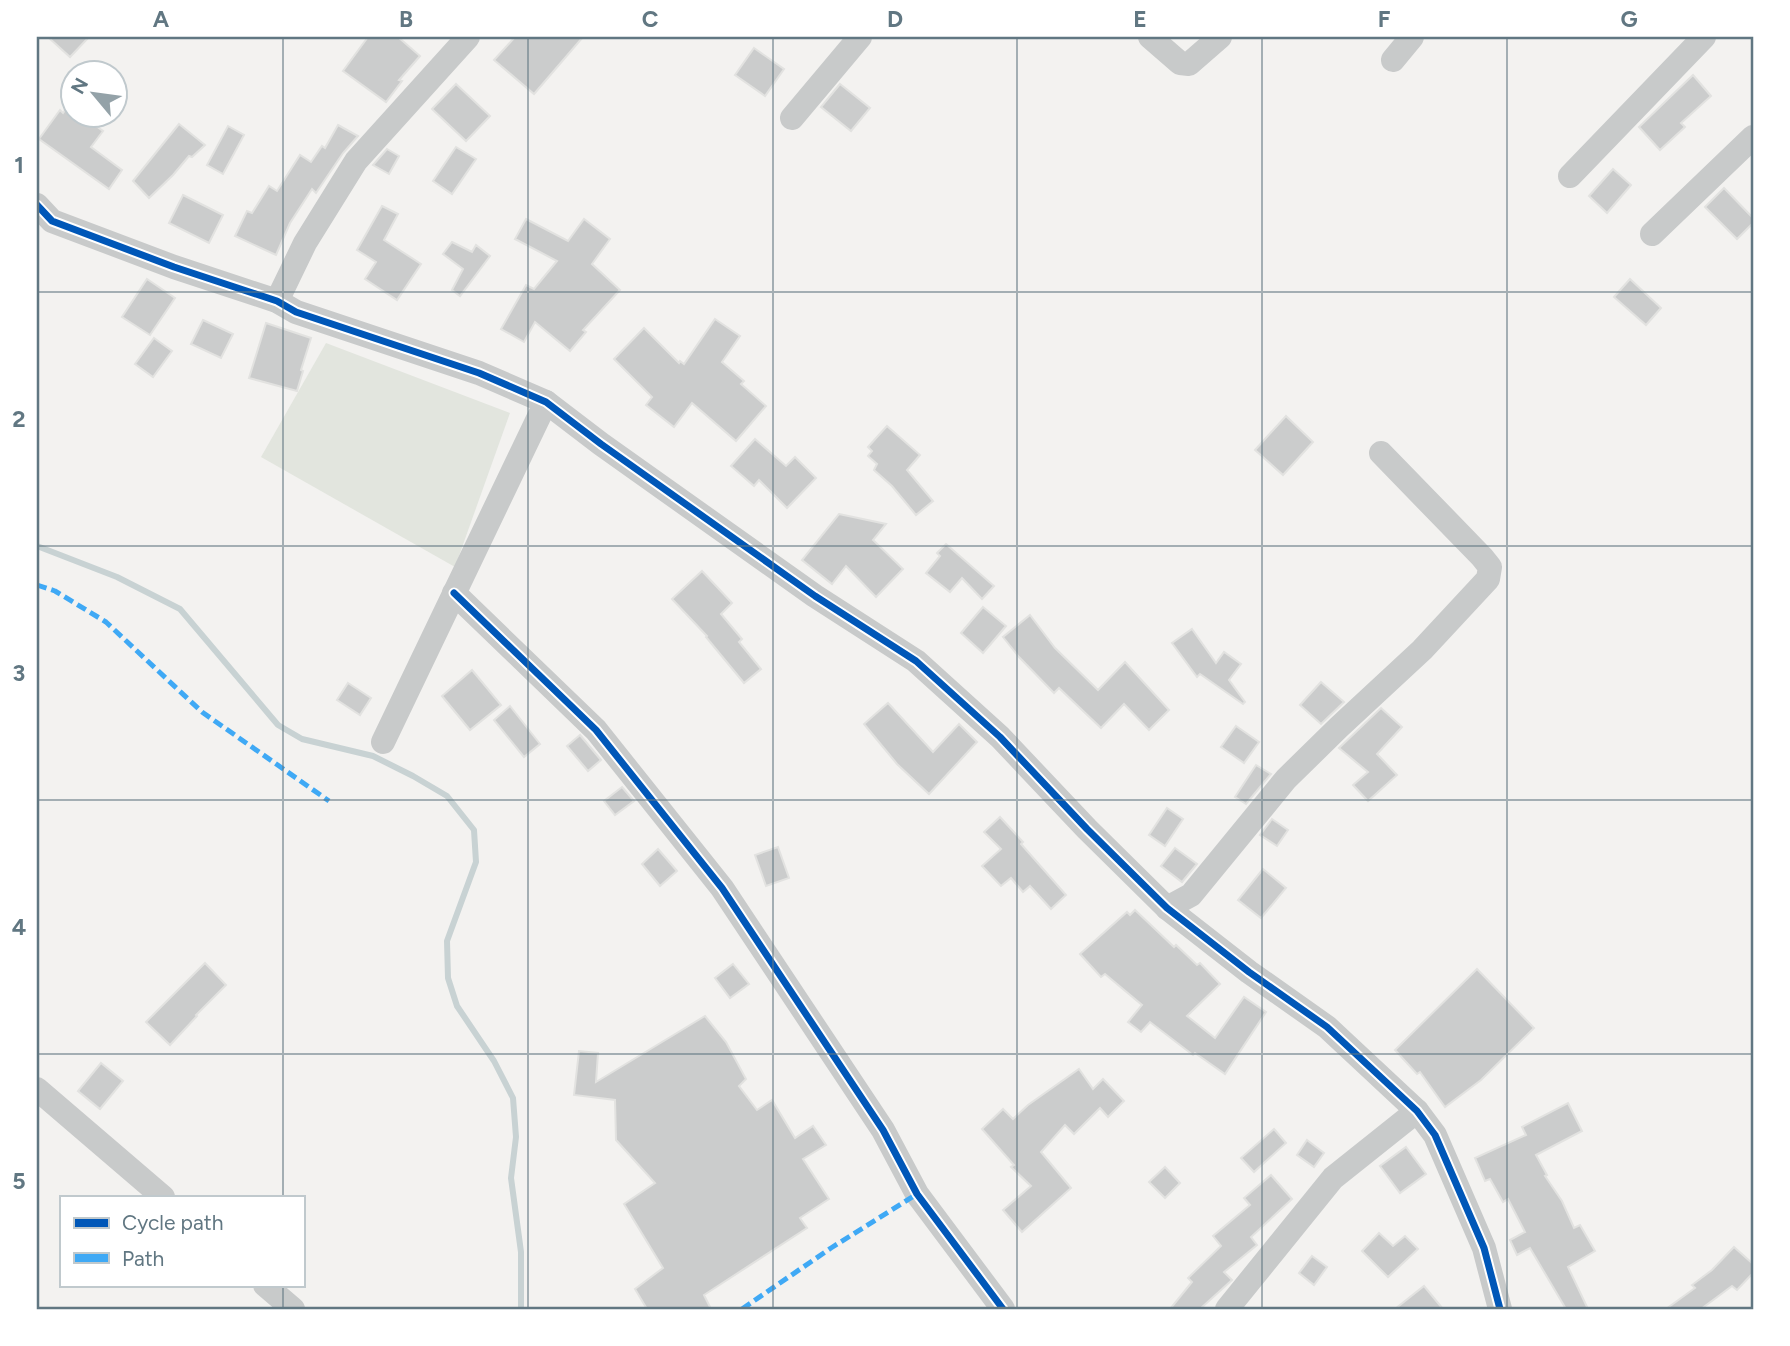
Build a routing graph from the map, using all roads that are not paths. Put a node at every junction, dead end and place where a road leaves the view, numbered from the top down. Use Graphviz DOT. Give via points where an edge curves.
graph roads {
  1 [pos="468,37"];
  2 [pos="860,37"];
  3 [pos="1150,37"];
  4 [pos="1220,37"];
  5 [pos="1412,37"];
  6 [pos="1703,37"];
  7 [pos="1393,60"];
  8 [pos="792,118"];
  9 [pos="1753,137"];
  10 [pos="1570,176"];
  11 [pos="37,205"];
  12 [pos="1652,234"];
  13 [pos="277,302"];
  14 [pos="546,402"];
  15 [pos="1381,453"];
  16 [pos="454,593"];
  17 [pos="383,742"];
  18 [pos="1167,908"];
  19 [pos="37,1089"];
  20 [pos="1417,1111"];
  21 [pos="162,1196"];
  22 [pos="266,1286"];
  23 [pos="293,1309"];
  24 [pos="1003,1309"];
  25 [pos="1227,1309"];
  26 [pos="1500,1309"];
  1 -- 13 [label="street" via="356,162 305,243"];
  2 -- 8 [label="street"];
  3 -- 4 [label="street" via="1180,64 1189,64"];
  5 -- 7 [label="street"];
  6 -- 10 [label="street"];
  9 -- 12 [label="street"];
  11 -- 13 [label="street" via="52,221"];
  13 -- 14 [label="street" via="479,373"];
  14 -- 16 [label="street"];
  14 -- 18 [label="street" via="815,596 916,661 1000,737"];
  15 -- 18 [label="street" via="1482,557 1490,567 1488,579 1422,650 1286,779 1191,895"];
  16 -- 17 [label="street"];
  16 -- 24 [label="street" via="596,730 722,888 883,1130 917,1194"];
  18 -- 20 [label="street" via="1327,1027"];
  19 -- 21 [label="street"];
  20 -- 25 [label="street" via="1333,1178"];
  20 -- 26 [label="street" via="1435,1135 1484,1248"];
  22 -- 23 [label="street"];
}
